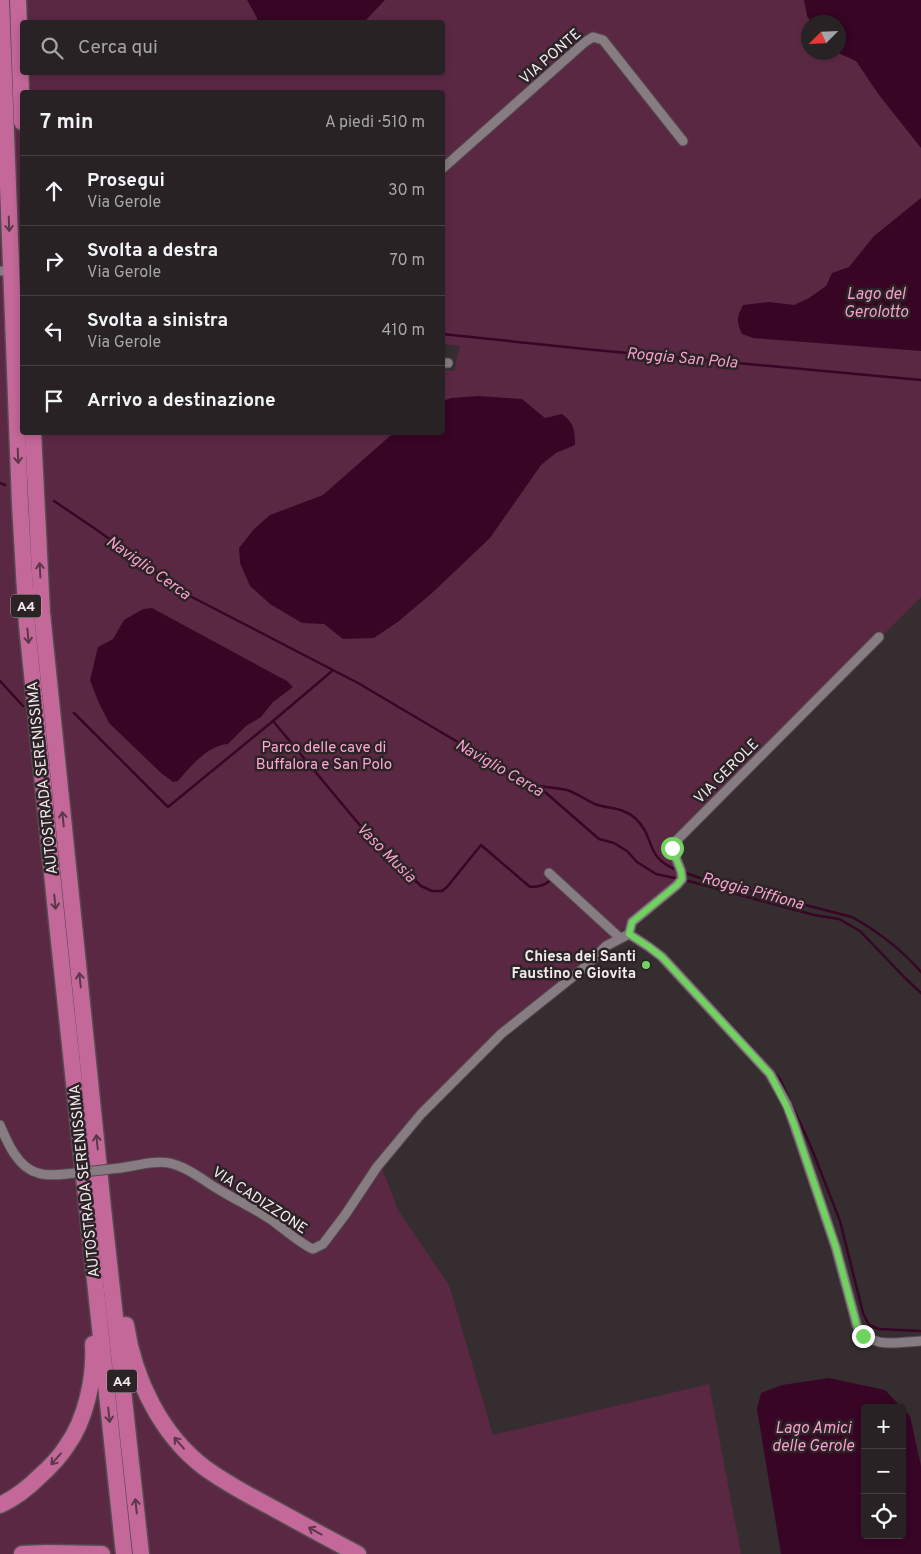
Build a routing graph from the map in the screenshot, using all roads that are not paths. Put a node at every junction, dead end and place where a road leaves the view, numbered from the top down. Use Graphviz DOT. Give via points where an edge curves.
graph roads {
  1 [pos="1,0"];
  2 [pos="18,0"];
  3 [pos="20,61"];
  4 [pos="20,75"];
  5 [pos="21,90"];
  6 [pos="683,141"];
  7 [pos="445,166"];
  8 [pos="33,435"];
  9 [pos="879,637"];
  10 [pos="549,873"];
  11 [pos="629,934"];
  12 [pos="620,938"];
  13 [pos="0,1124"];
  14 [pos="95,1209"];
  15 [pos="921,1341"];
  16 [pos="0,1505"];
  17 [pos="22,1554"];
  18 [pos="92,1554"];
  19 [pos="102,1554"];
  20 [pos="124,1554"];
  21 [pos="140,1554"];
  22 [pos="358,1554"];
  1 -- 14 [label="highway, AUTOSTRADA SERENISSIMA / A4, one-way" via="27,625"];
  2 -- 3 [label="highway"];
  4 -- 5 [label="highway"];
  6 -- 7 [label="street, VIA PONTE" via="604,40 593,37"];
  14 -- 8 [label="highway, AUTOSTRADA SERENISSIMA / A4, one-way" via="42,613"];
  9 -- 11 [label="street, VIA GEROLE" via="677,840 672,848 682,879 632,922"];
  10 -- 12 [label="street"];
  11 -- 12 [label="street"];
  11 -- 15 [label="street" via="662,957 770,1074 794,1124 834,1240 857,1326 863,1336 886,1343"];
  12 -- 13 [label="street, VIA CADIZZONE, bridge" via="606,946 586,967 501,1034 422,1114 377,1167 323,1244 314,1249 306,1247 262,1214 170,1163 66,1174 36,1173 16,1155"];
  14 -- 16 [label="highway, one-way" via="87,1261 93,1353 87,1401 76,1429 55,1462 20,1494"];
  14 -- 20 [label="highway, AUTOSTRADA SERENISSIMA / A4, one-way"];
  21 -- 14 [label="highway, AUTOSTRADA SERENISSIMA / A4, one-way"];
  22 -- 14 [label="highway, one-way" via="225,1482 186,1452 172,1434 147,1396 134,1363 120,1267"];
  17 -- 18 [label="highway"];
  18 -- 19 [label="highway"];
}
